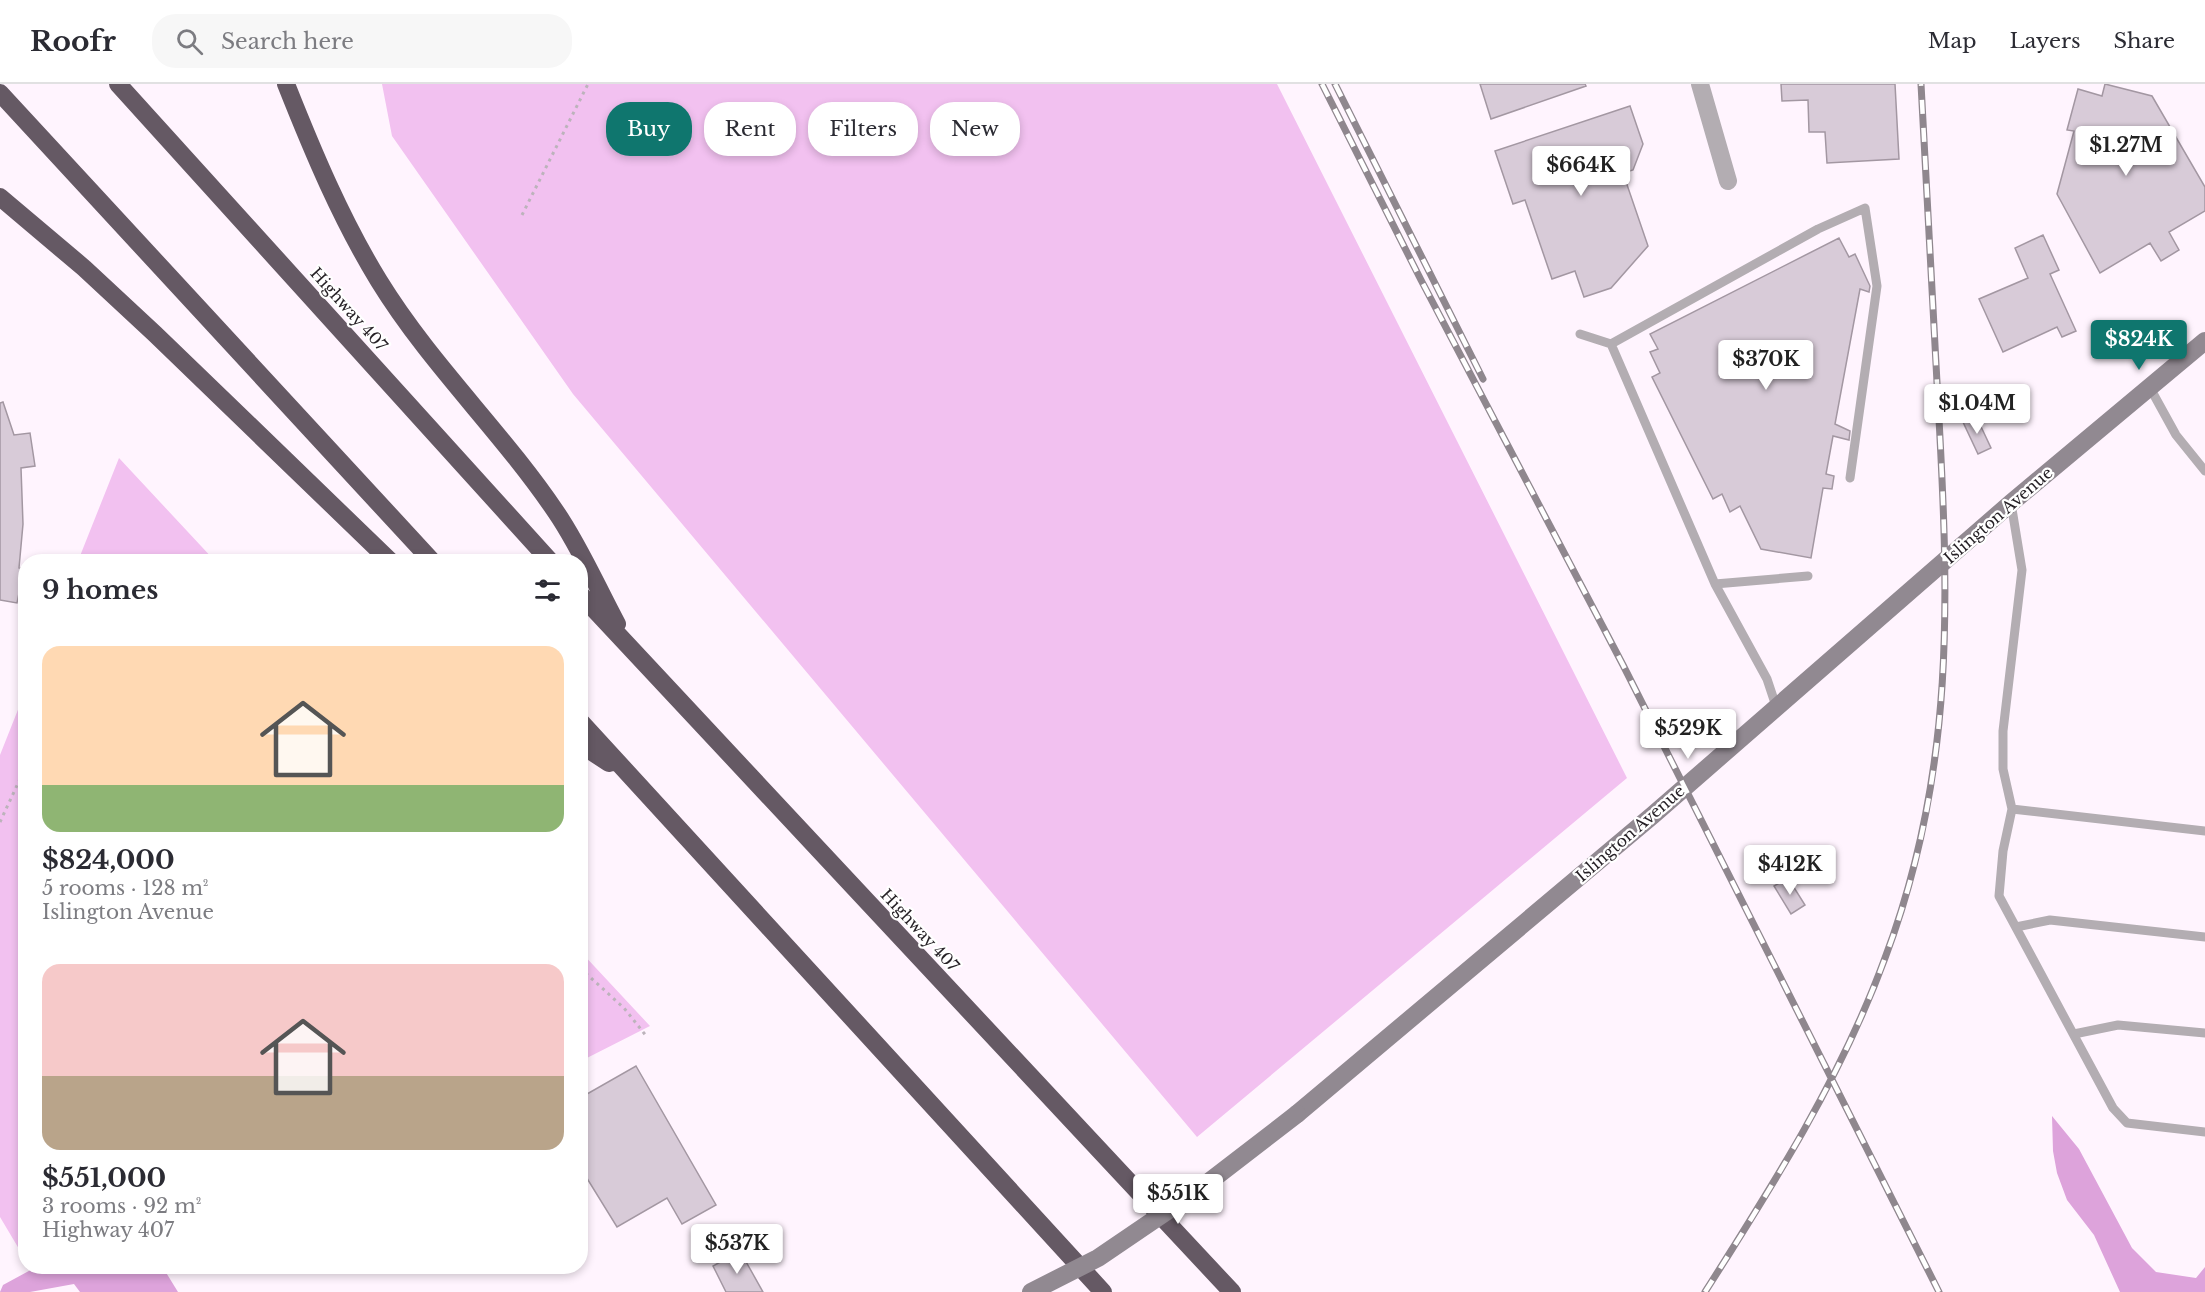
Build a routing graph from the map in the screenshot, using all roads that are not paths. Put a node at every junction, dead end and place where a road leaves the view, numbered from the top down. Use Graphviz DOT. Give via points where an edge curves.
graph roads {
  1 [pos="118,84"];
  2 [pos="286,84"];
  3 [pos="1700,84"];
  4 [pos="0,93"];
  5 [pos="1728,181"];
  6 [pos="0,196"];
  7 [pos="1580,334"];
  8 [pos="2205,341"];
  9 [pos="1611,344"];
  10 [pos="2149,386"];
  11 [pos="2205,471"];
  12 [pos="1850,478"];
  13 [pos="2011,502"];
  14 [pos="383,554"];
  15 [pos="426,554"];
  16 [pos="544,554"];
  17 [pos="579,554"];
  18 [pos="588,570"];
  19 [pos="1808,576"];
  20 [pos="1714,584"];
  21 [pos="588,603"];
  22 [pos="631,650"];
  23 [pos="1776,706"];
  24 [pos="588,730"];
  25 [pos="588,749"];
  26 [pos="636,781"];
  27 [pos="2012,809"];
  28 [pos="2205,831"];
  29 [pos="2016,927"];
  30 [pos="2205,937"];
  31 [pos="2074,1034"];
  32 [pos="2205,1034"];
  33 [pos="2205,1132"];
  34 [pos="1031,1292"];
  35 [pos="1103,1292"];
  36 [pos="1232,1292"];
  1 -- 16 [label="highway, Highway 407"];
  2 -- 17 [label="highway" via="316,160 380,283 557,513"];
  3 -- 5 [label="street"];
  4 -- 15 [label="highway"];
  6 -- 14 [label="highway" via="84,268"];
  7 -- 9 [label="lane"];
  8 -- 10 [label="main road, Islington Avenue"];
  9 -- 12 [label="lane" via="1865,207 1877,285"];
  9 -- 20 [label="lane"];
  10 -- 11 [label="lane" via="2176,435"];
  10 -- 13 [label="main road, Islington Avenue"];
  13 -- 23 [label="main road, Islington Avenue"];
  13 -- 27 [label="lane" via="2022,570 2003,731 2003,769"];
  18 -- 22 [label="highway"];
  19 -- 20 [label="lane"];
  20 -- 23 [label="lane" via="1767,679"];
  21 -- 22 [label="highway, Highway 407"];
  22 -- 36 [label="highway, Highway 407"];
  23 -- 34 [label="main road, Islington Avenue, bridge" via="1653,815 1297,1114 1201,1188 1098,1258"];
  24 -- 26 [label="highway"];
  25 -- 26 [label="highway"];
  26 -- 35 [label="highway"];
  27 -- 28 [label="lane"];
  27 -- 29 [label="lane" via="1999,896"];
  29 -- 30 [label="lane" via="2050,920"];
  29 -- 31 [label="lane"];
  31 -- 32 [label="lane" via="2118,1025"];
  31 -- 33 [label="lane" via="2114,1108 2127,1124"];
}
